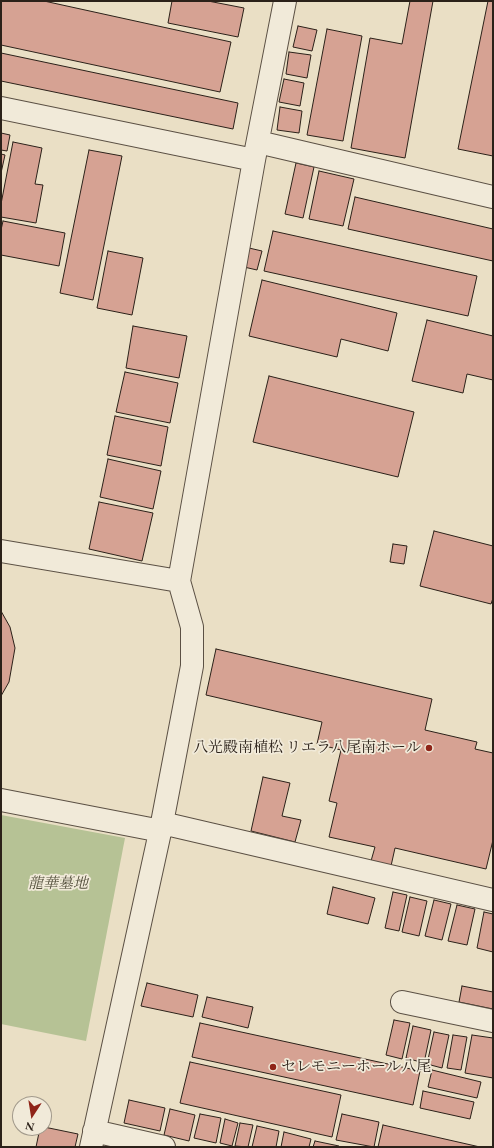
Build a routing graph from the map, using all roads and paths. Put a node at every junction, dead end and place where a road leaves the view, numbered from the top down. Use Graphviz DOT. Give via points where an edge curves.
graph roads {
  1 [pos="285,1"];
  2 [pos="1,108"];
  3 [pos="256,151"];
  4 [pos="493,197"];
  5 [pos="1,551"];
  6 [pos="179,581"];
  7 [pos="1,800"];
  8 [pos="162,827"];
  9 [pos="493,900"];
  10 [pos="402,1002"];
  11 [pos="493,1021"];
  12 [pos="92,1139"];
  13 [pos="164,1147"];
  1 -- 3 [label="street"];
  2 -- 3 [label="street"];
  3 -- 4 [label="street"];
  3 -- 6 [label="street"];
  5 -- 6 [label="street"];
  6 -- 8 [label="street" via="192,627 192,666"];
  7 -- 8 [label="street"];
  8 -- 9 [label="street"];
  8 -- 12 [label="street"];
  10 -- 11 [label="street"];
  12 -- 13 [label="street"];
}
